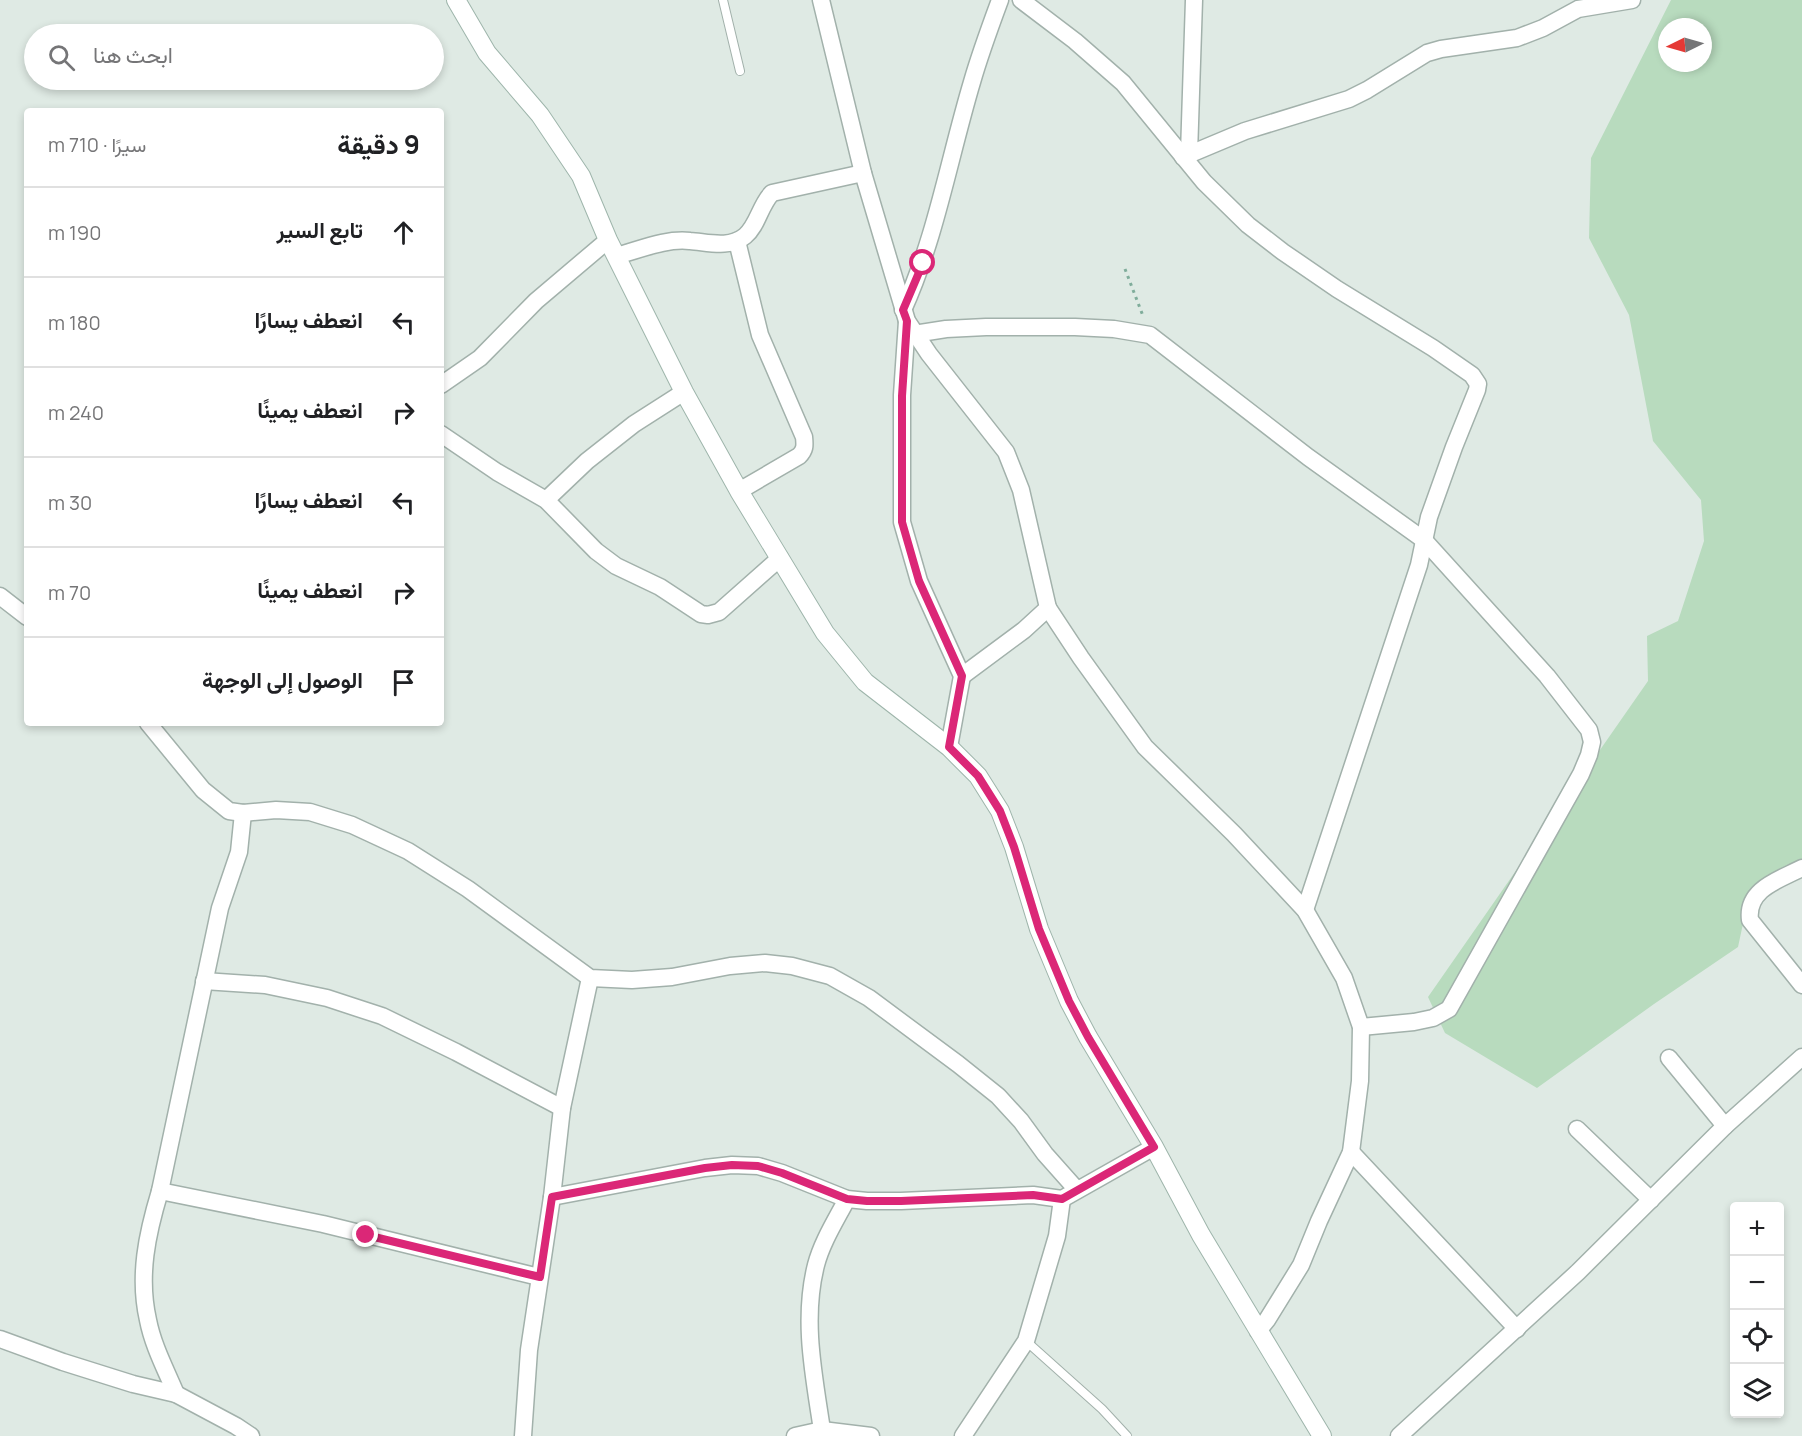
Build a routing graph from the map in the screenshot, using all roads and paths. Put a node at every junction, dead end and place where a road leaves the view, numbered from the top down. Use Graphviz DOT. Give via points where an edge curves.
graph roads {
  1 [pos="456,0"];
  2 [pos="723,0"];
  3 [pos="821,0"];
  4 [pos="1000,0"];
  5 [pos="1021,0"];
  6 [pos="1194,0"];
  7 [pos="1632,0"];
  8 [pos="740,71"];
  9 [pos="1186,156"];
  10 [pos="863,173"];
  11 [pos="737,241"];
  12 [pos="612,248"];
  13 [pos="1125,269"];
  14 [pos="908,321"];
  15 [pos="1150,335"];
  16 [pos="444,383"];
  17 [pos="684,392"];
  18 [pos="444,436"];
  19 [pos="739,491"];
  20 [pos="546,500"];
  21 [pos="1424,540"];
  22 [pos="780,558"];
  23 [pos="0,596"];
  24 [pos="1048,608"];
  25 [pos="24,615"];
  26 [pos="962,676"];
  27 [pos="150,726"];
  28 [pos="949,747"];
  29 [pos="243,813"];
  30 [pos="1802,868"];
  31 [pos="1305,910"];
  32 [pos="590,978"];
  33 [pos="204,981"];
  34 [pos="1802,985"];
  35 [pos="1361,1027"];
  36 [pos="1802,1057"];
  37 [pos="1669,1058"];
  38 [pos="562,1108"];
  39 [pos="1725,1126"];
  40 [pos="1577,1128"];
  41 [pos="1154,1147"];
  42 [pos="1351,1152"];
  43 [pos="1077,1190"];
  44 [pos="160,1191"];
  45 [pos="552,1197"];
  46 [pos="847,1199"];
  47 [pos="1062,1199"];
  48 [pos="1651,1200"];
  49 [pos="540,1277"];
  50 [pos="1517,1329"];
  51 [pos="1258,1330"];
  52 [pos="0,1339"];
  53 [pos="1026,1341"];
  54 [pos="176,1394"];
  55 [pos="822,1430"];
  56 [pos="251,1436"];
  57 [pos="523,1436"];
  58 [pos="795,1436"];
  59 [pos="871,1436"];
  60 [pos="963,1436"];
  61 [pos="1127,1436"];
  62 [pos="1322,1436"];
  63 [pos="1399,1436"];
  1 -- 12 [label="street" via="487,53 540,115 581,176"];
  2 -- 8 [label="lane"];
  3 -- 10 [label="street"];
  4 -- 14 [label="street" via="972,82"];
  5 -- 9 [label="street" via="1123,83"];
  6 -- 9 [label="street"];
  7 -- 9 [label="street" via="1578,9 1516,38 1427,53 1349,99 1245,131"];
  9 -- 21 [label="street" via="1204,183 1283,252 1476,379 1477,390"];
  10 -- 11 [label="street" via="772,193 750,230"];
  10 -- 14 [label="street"];
  11 -- 12 [label="street" via="706,244 679,240"];
  11 -- 19 [label="street" via="760,335 805,444 799,456"];
  12 -- 16 [label="street" via="536,301 480,357"];
  12 -- 17 [label="street"];
  13 -- 15 [label="path"];
  14 -- 15 [label="street" via="946,329 1075,327"];
  14 -- 24 [label="street" via="1006,452 1020,490"];
  14 -- 26 [label="street" via="902,396 902,522 919,581"];
  15 -- 21 [label="street"];
  17 -- 19 [label="street"];
  17 -- 20 [label="street" via="634,424"];
  18 -- 20 [label="street"];
  19 -- 22 [label="street"];
  20 -- 22 [label="street" via="616,566 660,587 701,614 719,612"];
  21 -- 31 [label="street"];
  21 -- 35 [label="street" via="1547,676 1589,730 1592,742 1581,774 1449,1009 1414,1023"];
  22 -- 28 [label="street" via="825,633 866,682"];
  23 -- 25 [label="street"];
  24 -- 26 [label="street"];
  24 -- 31 [label="street" via="1145,747"];
  26 -- 28 [label="street"];
  27 -- 29 [label="street" via="203,790 229,811"];
  28 -- 41 [label="street" via="978,776 1000,811 1039,929 1069,1001"];
  29 -- 32 [label="street" via="310,812 352,825 399,847 468,889"];
  29 -- 33 [label="street" via="239,852 220,908"];
  30 -- 34 [label="street" via="1760,891 1749,909 1750,920"];
  31 -- 35 [label="street" via="1344,978"];
  32 -- 38 [label="street"];
  32 -- 43 [label="street" via="672,978 765,963 830,976 869,998 998,1096"];
  33 -- 38 [label="street" via="265,985 327,998 382,1016"];
  33 -- 44 [label="street"];
  35 -- 42 [label="street" via="1360,1081"];
  36 -- 39 [label="street"];
  37 -- 39 [label="street"];
  38 -- 45 [label="street"];
  39 -- 48 [label="street"];
  40 -- 48 [label="street"];
  41 -- 43 [label="street"];
  41 -- 51 [label="street"];
  42 -- 50 [label="street"];
  42 -- 51 [label="street" via="1301,1265"];
  43 -- 47 [label="street"];
  44 -- 49 [label="street" via="323,1224"];
  44 -- 54 [label="street" via="148,1230 144,1293 158,1353"];
  45 -- 46 [label="street" via="732,1165 758,1166 782,1173"];
  45 -- 49 [label="street"];
  46 -- 47 [label="street" via="901,1201 1033,1195"];
  46 -- 55 [label="street" via="816,1266 810,1303 809,1336"];
  47 -- 53 [label="street" via="1057,1236"];
  48 -- 50 [label="street"];
  49 -- 57 [label="street"];
  50 -- 63 [label="street"];
  51 -- 62 [label="street"];
  52 -- 54 [label="street"];
  53 -- 60 [label="street"];
  53 -- 61 [label="lane"];
  54 -- 56 [label="street"];
  55 -- 58 [label="street"];
  55 -- 59 [label="street"];
}
